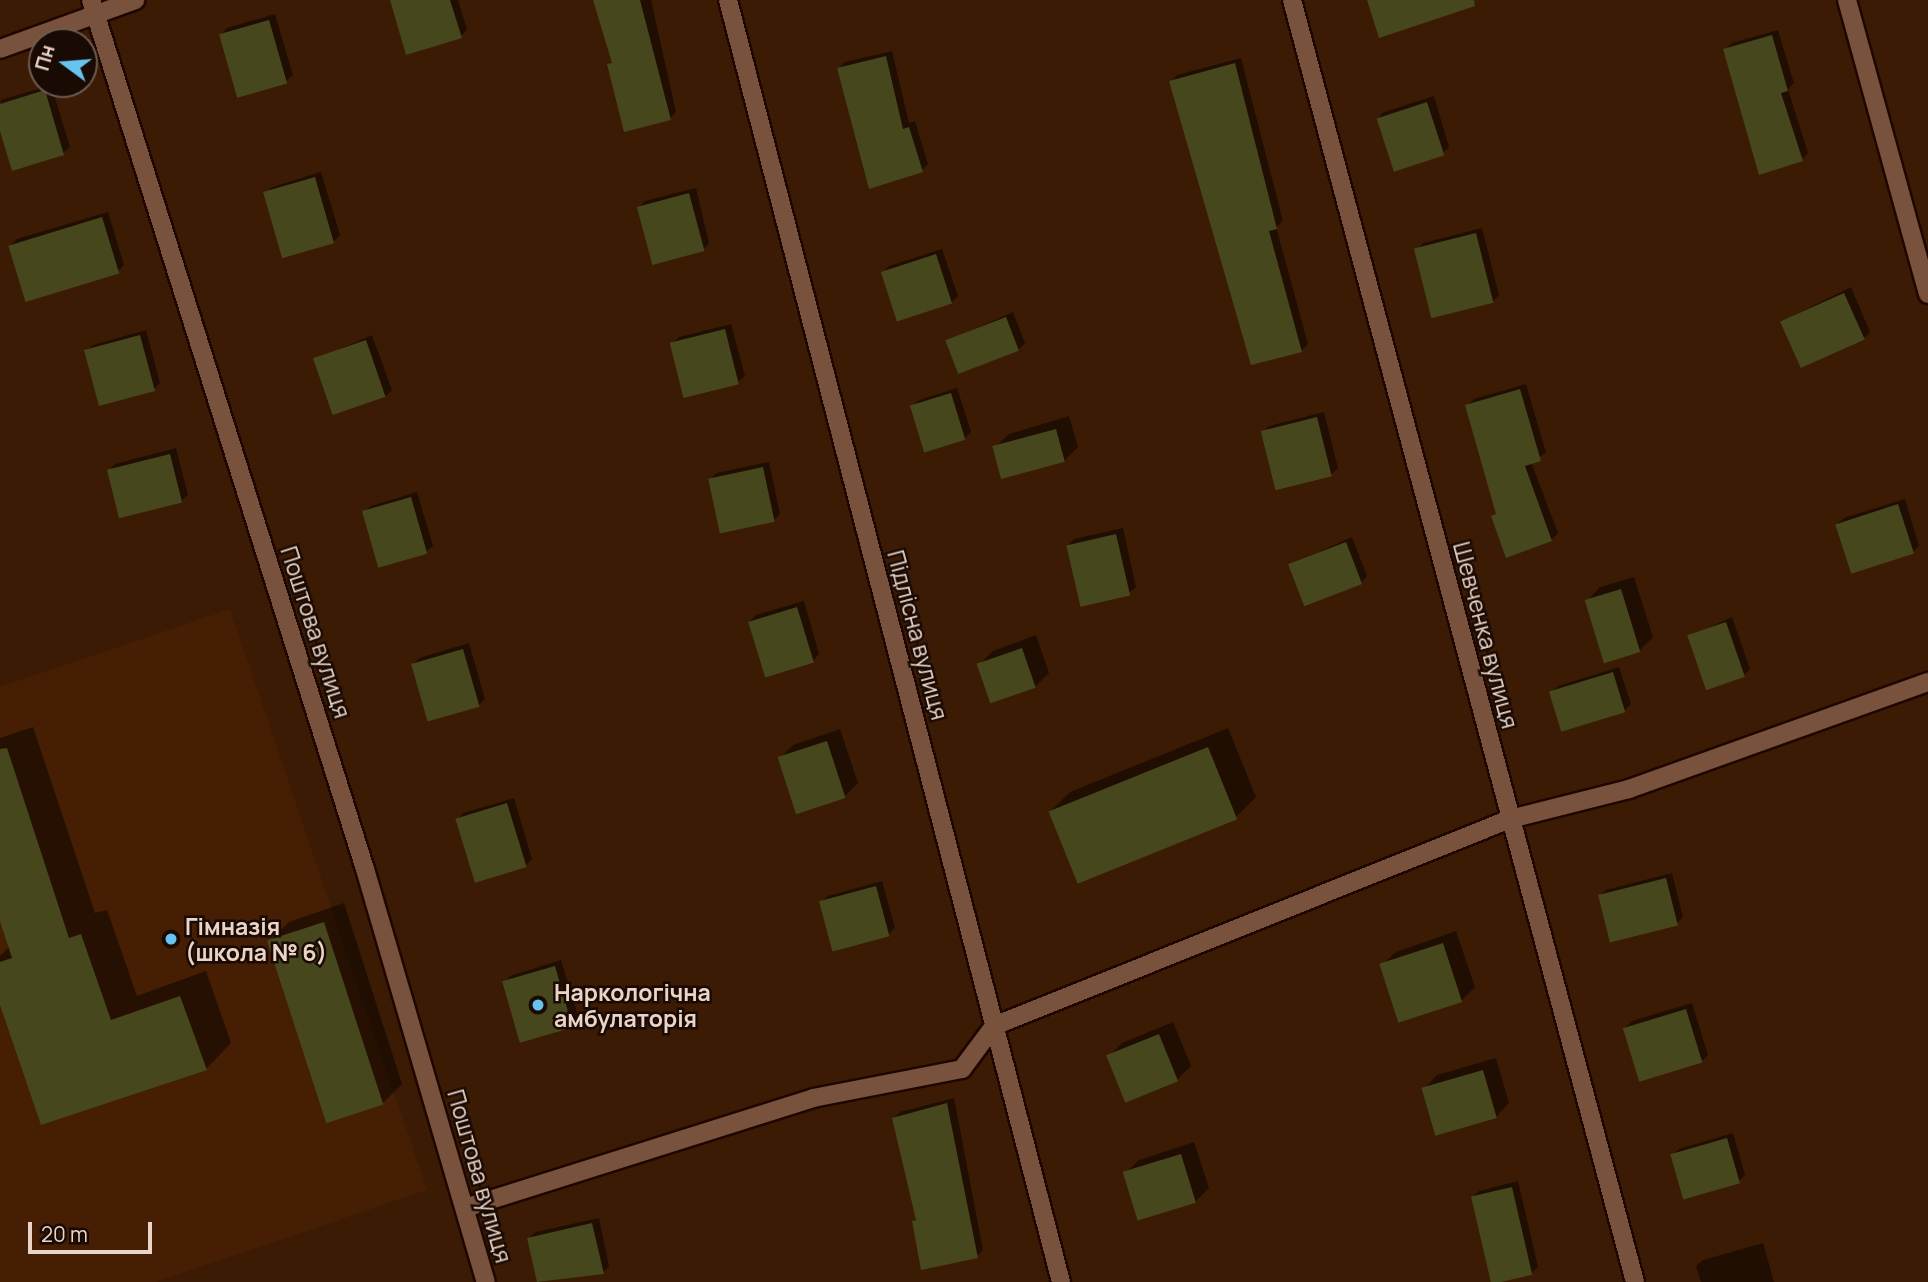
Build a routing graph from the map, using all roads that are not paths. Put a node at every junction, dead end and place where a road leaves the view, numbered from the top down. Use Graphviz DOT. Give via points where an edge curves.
graph roads {
  1 [pos="135,0"];
  2 [pos="728,0"];
  3 [pos="1292,0"];
  4 [pos="1847,0"];
  5 [pos="93,8"];
  6 [pos="0,49"];
  7 [pos="1928,294"];
  8 [pos="1928,682"];
  9 [pos="1510,819"];
  10 [pos="994,1026"];
  11 [pos="465,1208"];
  12 [pos="486,1282"];
  13 [pos="1061,1282"];
  14 [pos="1636,1282"];
  1 -- 5 [label="street"];
  2 -- 10 [label="street, Підлісна вулиця"];
  3 -- 9 [label="street, Шевченка вулиця"];
  4 -- 7 [label="street"];
  5 -- 6 [label="street"];
  5 -- 11 [label="street, Поштова вулиця" via="365,869"];
  8 -- 9 [label="street" via="1629,789"];
  9 -- 10 [label="street"];
  9 -- 14 [label="street, Шевченка вулиця"];
  10 -- 11 [label="street" via="962,1069 813,1098"];
  10 -- 13 [label="street, Підлісна вулиця"];
  11 -- 12 [label="street, Поштова вулиця"];
}
